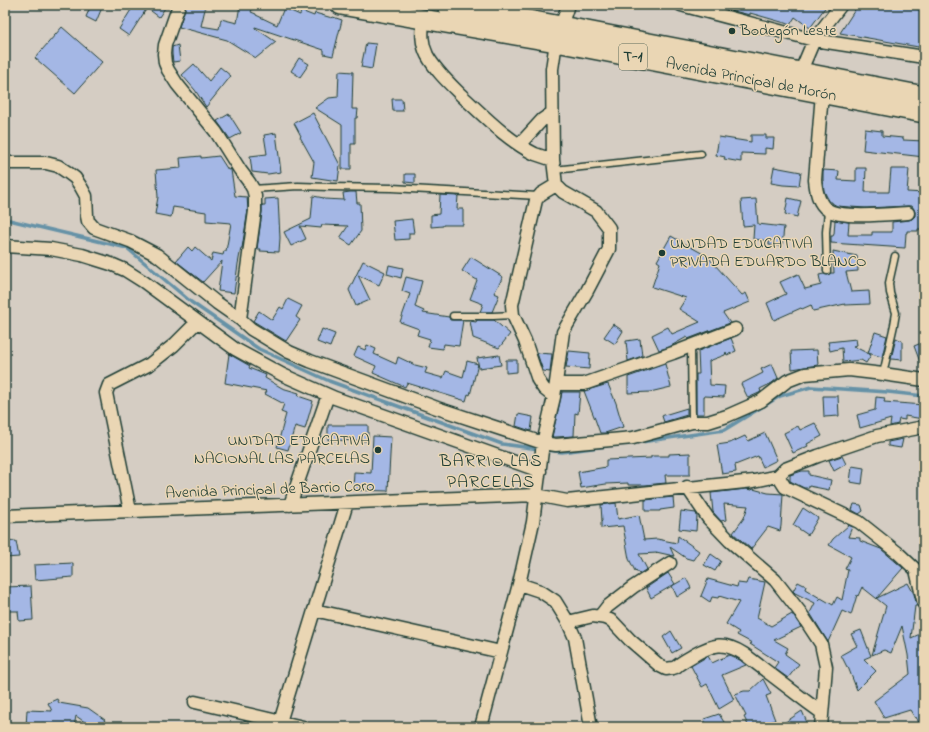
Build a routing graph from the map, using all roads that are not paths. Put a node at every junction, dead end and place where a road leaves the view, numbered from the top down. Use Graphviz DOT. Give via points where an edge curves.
graph roads {
  1 [pos="179,5"];
  2 [pos="341,5"];
  3 [pos="447,5"];
  4 [pos="568,5"];
  5 [pos="681,5"];
  6 [pos="841,5"];
  7 [pos="423,19"];
  8 [pos="558,34"];
  9 [pos="814,40"];
  10 [pos="924,57"];
  11 [pos="800,73"];
  12 [pos="822,93"];
  13 [pos="924,96"];
  14 [pos="924,113"];
  15 [pos="552,114"];
  16 [pos="520,144"];
  17 [pos="701,154"];
  18 [pos="5,163"];
  19 [pos="553,165"];
  20 [pos="556,185"];
  21 [pos="253,189"];
  22 [pos="538,196"];
  23 [pos="828,211"];
  24 [pos="908,213"];
  25 [pos="5,246"];
  26 [pos="895,256"];
  27 [pos="826,270"];
  28 [pos="513,315"];
  29 [pos="453,316"];
  30 [pos="240,319"];
  31 [pos="197,322"];
  32 [pos="735,329"];
  33 [pos="691,346"];
  34 [pos="882,374"];
  35 [pos="924,380"];
  36 [pos="556,384"];
  37 [pos="328,395"];
  38 [pos="554,397"];
  39 [pos="692,422"];
  40 [pos="924,427"];
  41 [pos="543,448"];
  42 [pos="540,471"];
  43 [pos="778,476"];
  44 [pos="687,488"];
  45 [pos="536,495"];
  46 [pos="347,503"];
  47 [pos="290,505"];
  48 [pos="130,511"];
  49 [pos="5,516"];
  50 [pos="670,563"];
  51 [pos="519,584"];
  52 [pos="924,604"];
  53 [pos="314,610"];
  54 [pos="600,616"];
  55 [pos="568,622"];
  56 [pos="501,652"];
  57 [pos="195,702"];
  58 [pos="822,713"];
  59 [pos="280,722"];
  60 [pos="303,727"];
  61 [pos="481,727"];
  62 [pos="591,727"];
  63 [pos="821,727"];
  1 -- 21 [label="street" via="166,45 164,63 177,84 216,132"];
  2 -- 7 [label="main road, Avenida Principal de Morón / T-1"];
  3 -- 8 [label="main road, Avenida Principal de Morón / T-1"];
  4 -- 8 [label="street"];
  5 -- 9 [label="street"];
  6 -- 9 [label="street"];
  7 -- 8 [label="main road, Avenida Principal de Morón / T-1"];
  7 -- 16 [label="street" via="422,41 431,62 489,121"];
  8 -- 11 [label="main road, Avenida Principal de Morón / T-1"];
  8 -- 12 [label="main road, Avenida Principal de Morón / T-1"];
  8 -- 15 [label="street" via="552,69"];
  9 -- 10 [label="street"];
  9 -- 11 [label="street"];
  11 -- 13 [label="main road, Avenida Principal de Morón / T-1"];
  12 -- 14 [label="main road, Avenida Principal de Morón / T-1"];
  12 -- 23 [label="street" via="815,186 818,198"];
  15 -- 16 [label="street" via="542,120"];
  15 -- 19 [label="street"];
  16 -- 19 [label="street"];
  17 -- 19 [label="lane"];
  18 -- 30 [label="street" via="46,162 58,166 75,178 81,186 86,196 88,221 94,228 130,240 157,256"];
  19 -- 20 [label="street"];
  20 -- 22 [label="street"];
  20 -- 36 [label="street" via="563,192 596,211 608,228 609,249 563,332"];
  21 -- 22 [label="lane" via="298,186 392,188"];
  21 -- 30 [label="street" via="255,212"];
  22 -- 28 [label="street" via="512,300"];
  23 -- 24 [label="street" via="836,214 874,216"];
  23 -- 27 [label="lane"];
  25 -- 31 [label="street" via="51,249 111,264 164,296"];
  26 -- 34 [label="lane" via="888,283 896,313"];
  28 -- 29 [label="lane"];
  28 -- 38 [label="street" via="538,380"];
  30 -- 41 [label="street" via="251,329 289,352 310,361"];
  31 -- 37 [label="street" via="252,360"];
  31 -- 48 [label="street" via="150,364 109,385 106,393"];
  32 -- 33 [label="street"];
  33 -- 36 [label="street" via="584,384"];
  33 -- 39 [label="lane"];
  34 -- 35 [label="street"];
  34 -- 39 [label="street" via="848,370 805,374 787,380 761,401 745,408 708,422"];
  36 -- 38 [label="street"];
  37 -- 42 [label="street"];
  37 -- 47 [label="street"];
  38 -- 41 [label="street"];
  39 -- 41 [label="street" via="633,438"];
  40 -- 43 [label="street" via="877,436 785,469"];
  41 -- 42 [label="street"];
  42 -- 45 [label="street"];
  43 -- 44 [label="street, Avenida Principal de Barrio Coro"];
  43 -- 52 [label="street" via="785,487 859,522 898,553 916,570"];
  44 -- 45 [label="street, Avenida Principal de Barrio Coro" via="567,501"];
  44 -- 58 [label="street" via="708,518 730,541 775,580 821,644 826,667"];
  45 -- 46 [label="street, Avenida Principal de Barrio Coro"];
  45 -- 51 [label="street" via="533,522"];
  46 -- 47 [label="street, Avenida Principal de Barrio Coro"];
  46 -- 53 [label="street"];
  47 -- 48 [label="street, Avenida Principal de Barrio Coro"];
  48 -- 49 [label="street, Avenida Principal de Barrio Coro"];
  50 -- 54 [label="street" via="633,587 607,607"];
  51 -- 55 [label="street" via="540,591 555,601"];
  51 -- 56 [label="street"];
  53 -- 56 [label="street"];
  53 -- 59 [label="street"];
  54 -- 55 [label="street"];
  54 -- 58 [label="street" via="612,621 630,640 666,669 676,667 714,646 730,646 737,649"];
  55 -- 62 [label="street" via="575,638"];
  56 -- 61 [label="street"];
  57 -- 59 [label="street"];
  58 -- 63 [label="street"];
  59 -- 60 [label="street"];
}
